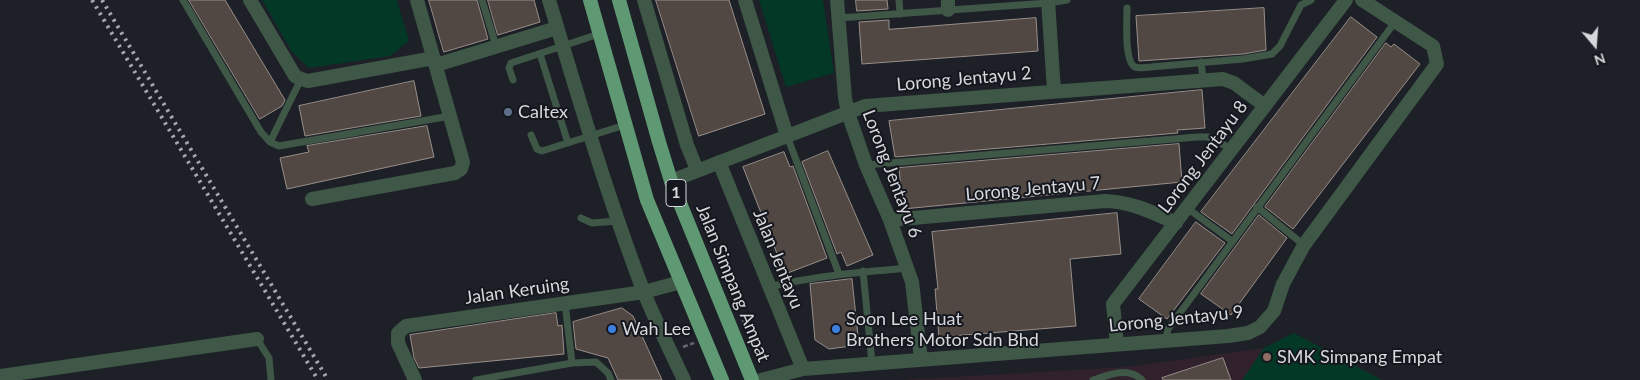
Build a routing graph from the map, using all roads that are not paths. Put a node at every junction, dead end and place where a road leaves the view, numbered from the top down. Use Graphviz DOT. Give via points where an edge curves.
graph roads {
  1 [pos="183,0"];
  2 [pos="250,0"];
  3 [pos="418,0"];
  4 [pos="482,0"];
  5 [pos="549,0"];
  6 [pos="590,0"];
  7 [pos="619,0"];
  8 [pos="644,0"];
  9 [pos="745,0"];
  10 [pos="837,0"];
  11 [pos="899,0"];
  12 [pos="1067,0"];
  13 [pos="1310,0"];
  14 [pos="1346,0"];
  15 [pos="1362,0"];
  16 [pos="1048,2"];
  17 [pos="997,3"];
  18 [pos="948,5"];
  19 [pos="1127,8"];
  20 [pos="900,14"];
  21 [pos="838,18"];
  22 [pos="1395,22"];
  23 [pos="557,28"];
  24 [pos="599,34"];
  25 [pos="496,46"];
  26 [pos="564,47"];
  27 [pos="540,54"];
  28 [pos="435,62"];
  29 [pos="1201,62"];
  30 [pos="301,79"];
  31 [pos="1203,79"];
  32 [pos="513,80"];
  33 [pos="1054,90"];
  34 [pos="1265,106"];
  35 [pos="848,113"];
  36 [pos="450,116"];
  37 [pos="625,124"];
  38 [pos="531,135"];
  39 [pos="589,136"];
  40 [pos="787,136"];
  41 [pos="270,142"];
  42 [pos="568,143"];
  43 [pos="1232,149"];
  44 [pos="718,162"];
  45 [pos="866,165"];
  46 [pos="697,170"];
  47 [pos="672,180"];
  48 [pos="312,199"];
  49 [pos="1257,207"];
  50 [pos="1187,208"];
  51 [pos="581,218"];
  52 [pos="890,220"];
  53 [pos="618,221"];
  54 [pos="1176,223"];
  55 [pos="1232,241"];
  56 [pos="1304,245"];
  57 [pos="908,268"];
  58 [pos="862,272"];
  59 [pos="839,274"];
  60 [pos="681,282"];
  61 [pos="769,287"];
  62 [pos="644,292"];
  63 [pos="564,303"];
  64 [pos="1169,339"];
  65 [pos="257,340"];
  66 [pos="1117,344"];
  67 [pos="922,359"];
  68 [pos="572,363"];
  69 [pos="872,363"];
  70 [pos="803,369"];
  71 [pos="0,376"];
  72 [pos="271,380"];
  73 [pos="415,380"];
  74 [pos="476,380"];
  75 [pos="611,380"];
  76 [pos="684,380"];
  77 [pos="722,380"];
  78 [pos="752,380"];
  79 [pos="761,380"];
  80 [pos="1093,380"];
  81 [pos="1142,380"];
  1 -- 41 [label="lane"];
  2 -- 30 [label="street" via="295,76"];
  3 -- 28 [label="street"];
  4 -- 25 [label="lane"];
  5 -- 23 [label="street"];
  6 -- 24 [label="highway, 1"];
  7 -- 47 [label="highway, Jalan Simpang Ampat / 1" via="658,142"];
  8 -- 46 [label="street"];
  9 -- 40 [label="street"];
  10 -- 21 [label="street, Lorong Jentayu 6"];
  11 -- 20 [label="lane"];
  12 -- 16 [label="lane"];
  13 -- 29 [label="lane" via="1301,5 1280,46 1272,54"];
  14 -- 34 [label="street, Lorong Jentayu 8"];
  15 -- 22 [label="street"];
  16 -- 17 [label="lane"];
  16 -- 33 [label="street"];
  17 -- 18 [label="lane"];
  18 -- 20 [label="lane"];
  19 -- 29 [label="lane" via="1127,53 1136,68"];
  20 -- 21 [label="lane"];
  21 -- 35 [label="street, Lorong Jentayu 6"];
  22 -- 49 [label="lane"];
  22 -- 56 [label="street, Lorong Jentayu 9" via="1433,46 1437,64"];
  23 -- 25 [label="street"];
  23 -- 26 [label="street"];
  24 -- 26 [label="lane"];
  24 -- 37 [label="highway, 1"];
  25 -- 28 [label="street"];
  26 -- 27 [label="lane"];
  26 -- 39 [label="street"];
  27 -- 32 [label="lane" via="511,63 509,68"];
  27 -- 42 [label="lane"];
  28 -- 30 [label="street"];
  28 -- 36 [label="street"];
  29 -- 31 [label="lane"];
  30 -- 41 [label="lane"];
  31 -- 33 [label="street, Lorong Jentayu 2"];
  31 -- 34 [label="street, Lorong Jentayu 2" via="1224,79 1234,83"];
  33 -- 35 [label="street, Lorong Jentayu 2" via="866,106"];
  34 -- 43 [label="street, Lorong Jentayu 8"];
  35 -- 40 [label="street, Lorong Jentayu 2"];
  35 -- 45 [label="street, Lorong Jentayu 6"];
  36 -- 41 [label="lane" via="279,146"];
  36 -- 48 [label="street" via="463,162 455,173"];
  37 -- 39 [label="lane"];
  37 -- 60 [label="highway, 1" via="647,200"];
  38 -- 42 [label="lane" via="537,150"];
  39 -- 42 [label="lane"];
  39 -- 53 [label="street"];
  40 -- 44 [label="street, Lorong Jentayu 2"];
  40 -- 59 [label="lane"];
  43 -- 45 [label="lane" via="1208,137 1197,137"];
  43 -- 50 [label="street, Lorong Jentayu 8"];
  44 -- 46 [label="street, Lorong Jentayu 2"];
  44 -- 61 [label="street, Jalan Jentayu"];
  45 -- 52 [label="street, Lorong Jentayu 6"];
  46 -- 47 [label="street, Lorong Jentayu 2"];
  47 -- 78 [label="highway, Jalan Simpang Ampat / 1"];
  49 -- 55 [label="lane"];
  49 -- 56 [label="lane"];
  50 -- 54 [label="street, Lorong Jentayu 8"];
  50 -- 55 [label="lane"];
  51 -- 53 [label="lane" via="592,223"];
  52 -- 54 [label="street, Lorong Jentayu 7" via="1120,201"];
  52 -- 57 [label="street, Lorong Jentayu 6"];
  53 -- 62 [label="street"];
  54 -- 66 [label="street, Lorong Jentayu 8" via="1114,304"];
  55 -- 64 [label="lane" via="1168,329"];
  56 -- 64 [label="street, Lorong Jentayu 9" via="1283,284 1274,311 1260,327 1248,333"];
  57 -- 58 [label="lane"];
  57 -- 67 [label="street, Lorong Jentayu 6"];
  58 -- 59 [label="lane"];
  58 -- 69 [label="lane"];
  59 -- 61 [label="lane"];
  60 -- 62 [label="street, Jalan Keruing"];
  60 -- 77 [label="highway, 1"];
  61 -- 70 [label="street, Jalan Jentayu"];
  62 -- 63 [label="street, Jalan Keruing"];
  62 -- 76 [label="street"];
  63 -- 68 [label="lane"];
  63 -- 73 [label="street, Jalan Keruing" via="406,326 398,334 398,343"];
  64 -- 66 [label="street, Lorong Jentayu 9"];
  65 -- 71 [label="street"];
  65 -- 72 [label="lane" via="269,358"];
  66 -- 67 [label="street, Lorong Jentayu 9"];
  67 -- 69 [label="street, Lorong Jentayu 9"];
  68 -- 74 [label="lane"];
  68 -- 75 [label="lane" via="596,362"];
  69 -- 70 [label="street, Lorong Jentayu 9"];
  70 -- 79 [label="street, Lorong Jentayu 9"];
  80 -- 81 [label="lane" via="1125,372 1133,373"];
}
